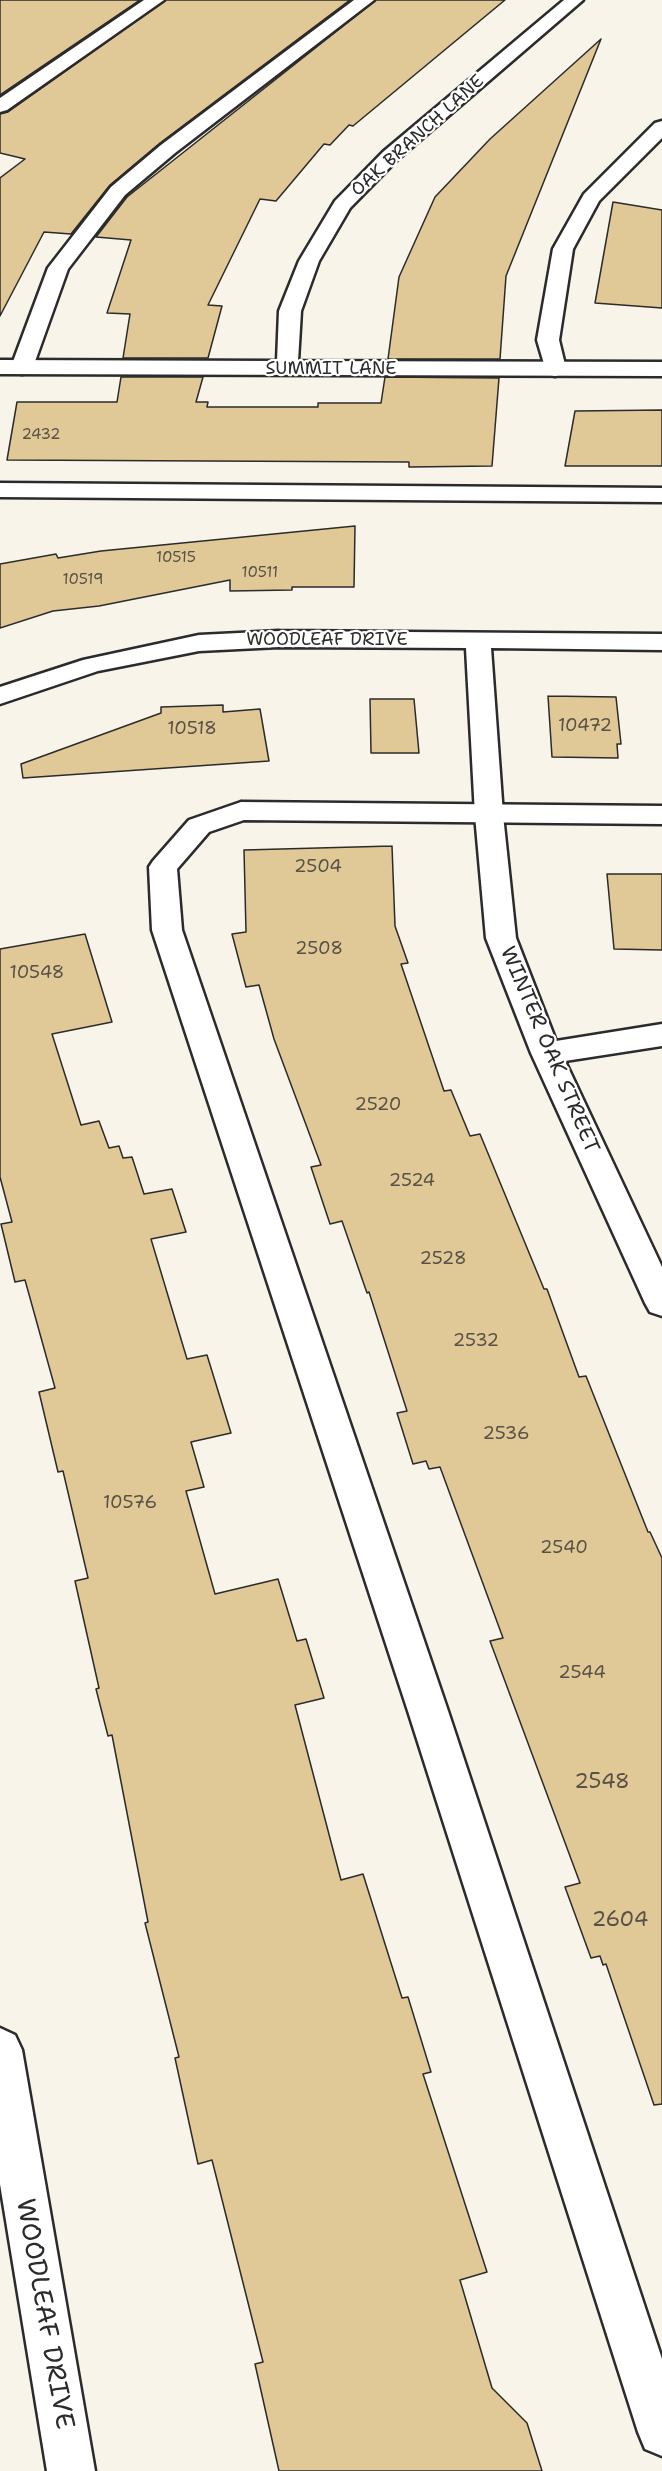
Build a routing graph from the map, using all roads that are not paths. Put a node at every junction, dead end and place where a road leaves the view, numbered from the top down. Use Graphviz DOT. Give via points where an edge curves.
graph roads {
  1 [pos="155,0"];
  2 [pos="365,0"];
  3 [pos="574,0"];
  4 [pos="0,106"];
  5 [pos="662,127"];
  6 [pos="0,367"];
  7 [pos="22,368"];
  8 [pos="287,369"];
  9 [pos="555,369"];
  10 [pos="662,369"];
  11 [pos="0,490"];
  12 [pos="662,495"];
  13 [pos="478,640"];
  14 [pos="662,642"];
  15 [pos="0,696"];
  16 [pos="489,814"];
  17 [pos="662,815"];
  18 [pos="662,1035"];
  19 [pos="546,1053"];
  20 [pos="662,1301"];
  21 [pos="0,2050"];
  22 [pos="662,2432"];
  23 [pos="71,2471"];
  1 -- 4 [label="street"];
  2 -- 7 [label="street" via="118,191 58,268"];
  3 -- 8 [label="street, OAK BRANCH LANE" via="390,156 342,205 309,261 290,311"];
  5 -- 9 [label="street" via="591,198 563,249 548,340"];
  6 -- 7 [label="street, SUMMIT LANE"];
  7 -- 8 [label="street, SUMMIT LANE"];
  8 -- 9 [label="street, SUMMIT LANE"];
  9 -- 10 [label="street, SUMMIT LANE"];
  11 -- 12 [label="street"];
  13 -- 14 [label="street, WOODLEAF DRIVE"];
  13 -- 15 [label="street, WOODLEAF DRIVE" via="279,639 199,643 92,665"];
  13 -- 16 [label="street, WINTER OAK STREET"];
  16 -- 17 [label="street"];
  16 -- 19 [label="street, WINTER OAK STREET" via="501,938"];
  16 -- 22 [label="street" via="241,812 199,826 164,867 167,930 428,1711"];
  18 -- 19 [label="street"];
  19 -- 20 [label="street, WINTER OAK STREET"];
  21 -- 23 [label="street, WOODLEAF DRIVE"];
}
